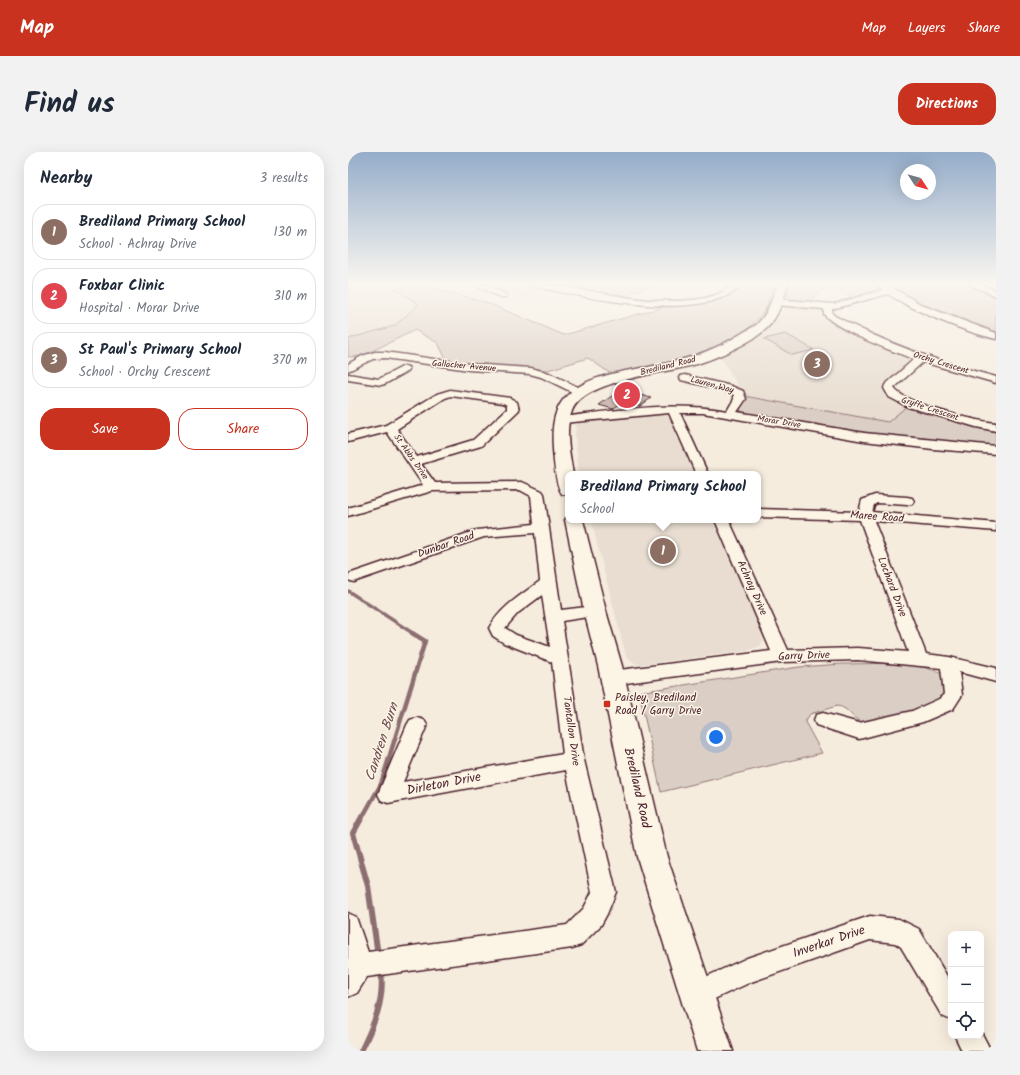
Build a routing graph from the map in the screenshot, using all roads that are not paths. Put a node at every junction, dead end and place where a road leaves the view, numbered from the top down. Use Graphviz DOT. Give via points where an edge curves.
graph roads {
  1 [pos="762,326"];
  2 [pos="848,326"];
  3 [pos="970,326"];
  4 [pos="996,336"];
  5 [pos="922,358"];
  6 [pos="348,368"];
  7 [pos="404,369"];
  8 [pos="685,378"];
  9 [pos="351,380"];
  10 [pos="996,380"];
  11 [pos="580,392"];
  12 [pos="673,409"];
  13 [pos="730,414"];
  14 [pos="563,420"];
  15 [pos="996,427"];
  16 [pos="390,428"];
  17 [pos="348,438"];
  18 [pos="996,450"];
  19 [pos="415,462"];
  20 [pos="701,471"];
  21 [pos="565,475"];
  22 [pos="431,487"];
  23 [pos="907,501"];
  24 [pos="348,512"];
  25 [pos="761,513"];
  26 [pos="865,516"];
  27 [pos="575,523"];
  28 [pos="723,523"];
  29 [pos="996,527"];
  30 [pos="542,528"];
  31 [pos="354,577"];
  32 [pos="548,583"];
  33 [pos="595,611"];
  34 [pos="553,617"];
  35 [pos="782,656"];
  36 [pos="560,658"];
  37 [pos="919,659"];
  38 [pos="949,663"];
  39 [pos="996,675"];
  40 [pos="611,678"];
  41 [pos="823,720"];
  42 [pos="417,725"];
  43 [pos="574,760"];
  44 [pos="348,925"];
  45 [pos="360,971"];
  46 [pos="697,994"];
  47 [pos="949,1003"];
  48 [pos="970,1039"];
  49 [pos="715,1051"];
  50 [pos="977,1051"];
  1 -- 11 [label="street, Brediland Road" via="722,350 672,367 604,380"];
  2 -- 5 [label="street, Orchy Crescent" via="879,342"];
  3 -- 4 [label="street"];
  5 -- 10 [label="street, Orchy Crescent"];
  5 -- 15 [label="street, Gryffe Crescent" via="890,385 893,395 912,405 980,425"];
  6 -- 11 [label="street, Gallacher Avenue" via="366,357 385,355 429,363 531,371"];
  7 -- 9 [label="street" via="382,382 367,379"];
  8 -- 13 [label="street, Lauren Way" via="739,393 740,399"];
  11 -- 14 [label="street, Brediland Road" via="569,402"];
  12 -- 13 [label="street, Morar Drive"];
  12 -- 14 [label="street, Morar Drive"];
  12 -- 20 [label="street"];
  13 -- 18 [label="street, Morar Drive" via="864,437"];
  14 -- 21 [label="street, Brediland Road" via="560,434"];
  16 -- 17 [label="street"];
  16 -- 19 [label="street, St Abbs Drive"];
  16 -- 19 [label="street" via="450,393 506,400 513,404 513,410 477,443"];
  19 -- 22 [label="street, St Abbs Drive"];
  22 -- 24 [label="street, Tantallon Drive"];
  22 -- 30 [label="street, Tantallon Drive" via="522,486 537,494"];
  23 -- 26 [label="street" via="871,500 867,503"];
  25 -- 26 [label="street, Maree Road"];
  26 -- 29 [label="street, Maree Road"];
  26 -- 37 [label="street, Lochard Drive"];
  27 -- 33 [label="street, Brediland Road"];
  28 -- 35 [label="street, Achray Drive"];
  30 -- 31 [label="street, Dunbar Road" via="482,533"];
  30 -- 32 [label="street, Tantallon Drive"];
  32 -- 34 [label="street, Tantallon Drive"];
  32 -- 36 [label="street" via="510,612 500,621 497,628 510,639"];
  33 -- 34 [label="street"];
  33 -- 40 [label="street, Brediland Road"];
  34 -- 36 [label="street, Tantallon Drive"];
  35 -- 37 [label="street, Garry Drive" via="858,654"];
  35 -- 40 [label="street, Garry Drive"];
  36 -- 43 [label="street, Tantallon Drive"];
  37 -- 38 [label="street, Garry Drive"];
  38 -- 39 [label="street, Garry Drive"];
  38 -- 41 [label="street" via="953,695 946,704 916,717 860,731"];
  40 -- 46 [label="street, Brediland Road" via="652,857"];
  42 -- 43 [label="street, Dirleton Drive" via="388,794"];
  43 -- 45 [label="street, Tantallon Drive" via="604,892 598,908 588,922 572,936 405,960"];
  44 -- 45 [label="street"];
  46 -- 47 [label="street, Inverkar Drive" via="747,971 870,928 899,931 910,938"];
  46 -- 49 [label="street, Brediland Road"];
  48 -- 50 [label="street"];
}
